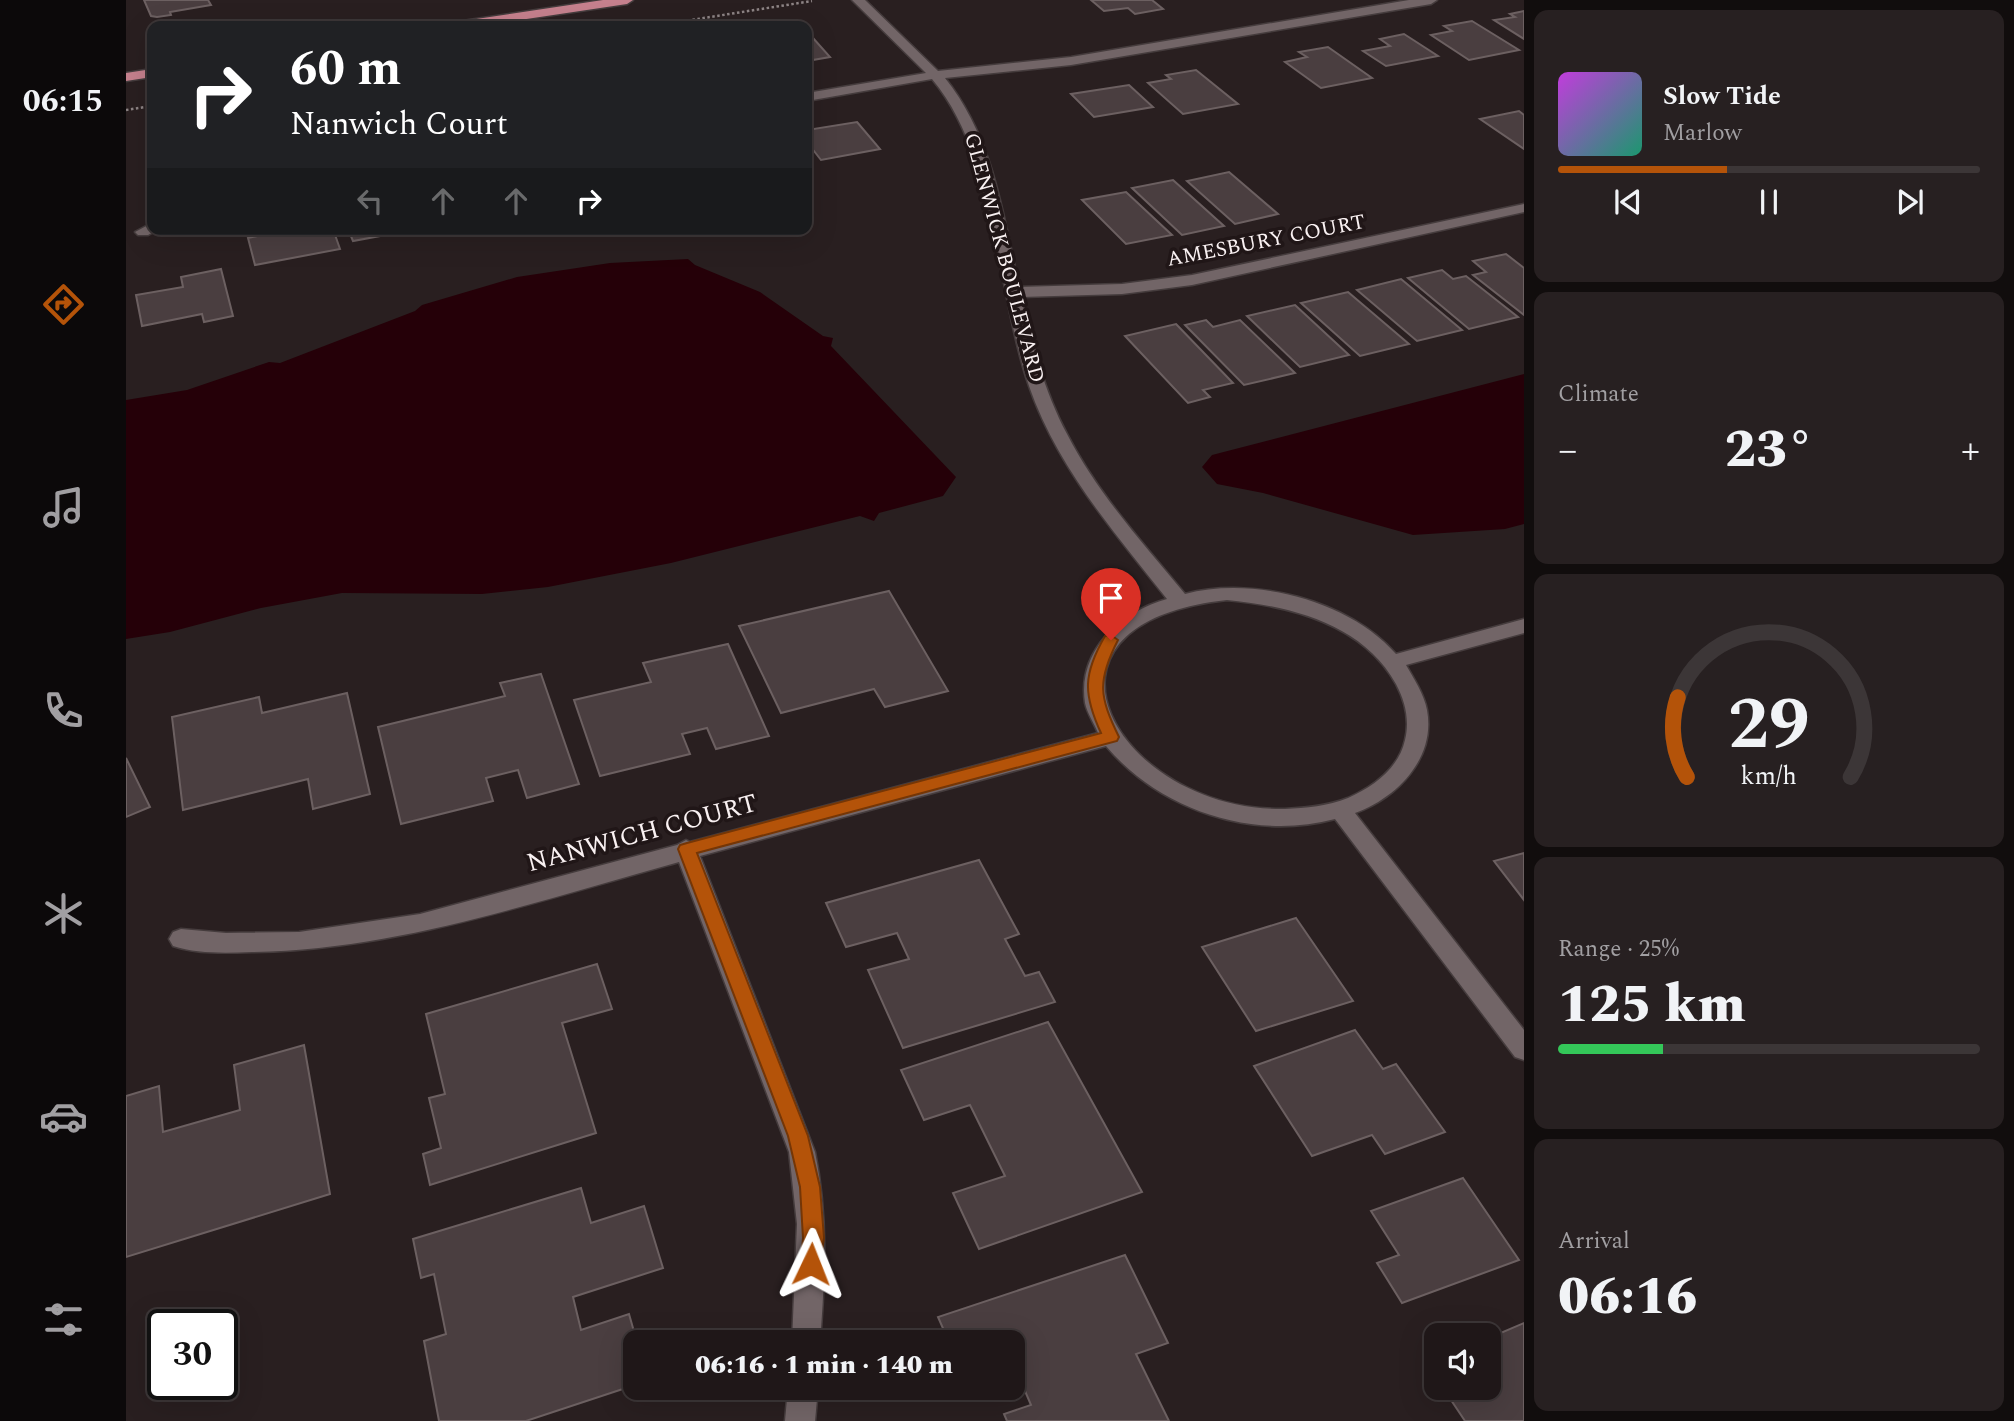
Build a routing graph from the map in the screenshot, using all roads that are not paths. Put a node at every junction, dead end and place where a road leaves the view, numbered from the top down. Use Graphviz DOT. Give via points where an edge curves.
graph roads {
  1 [pos="628,0"];
  2 [pos="858,0"];
  3 [pos="1431,0"];
  4 [pos="489,21"];
  5 [pos="147,74"];
  6 [pos="934,75"];
  7 [pos="126,77"];
  8 [pos="812,96"];
  9 [pos="1524,208"];
  10 [pos="1013,292"];
  11 [pos="1179,600"];
  12 [pos="1524,626"];
  13 [pos="1391,662"];
  14 [pos="1111,737"];
  15 [pos="1340,810"];
  16 [pos="687,849"];
  17 [pos="181,939"];
  18 [pos="1524,1049"];
  19 [pos="807,1330"];
  20 [pos="802,1400"];
  21 [pos="800,1421"];
  1 -- 4 [label="main road"];
  2 -- 6 [label="street, GLENWICK BOULEVARD"];
  3 -- 6 [label="street" via="1071,61"];
  5 -- 7 [label="main road"];
  6 -- 8 [label="street"];
  6 -- 10 [label="street, GLENWICK BOULEVARD" via="960,108 978,144"];
  9 -- 10 [label="street, AMESBURY COURT" via="1192,280 1122,289"];
  10 -- 11 [label="street, GLENWICK BOULEVARD" via="1028,359 1062,440"];
  11 -- 13 [label="street" via="1227,594 1294,603 1342,623"];
  11 -- 14 [label="street" via="1133,620 1103,652 1095,693"];
  12 -- 13 [label="street"];
  13 -- 15 [label="street" via="1414,701 1416,741 1406,765 1386,787"];
  14 -- 15 [label="street" via="1163,785 1219,809 1282,818"];
  14 -- 16 [label="street, NANWICH COURT"];
  15 -- 18 [label="street"];
  16 -- 17 [label="street, NANWICH COURT" via="420,923 372,932 299,943"];
  16 -- 19 [label="street" via="802,1152 813,1238"];
  20 -- 21 [label="street"];
}
